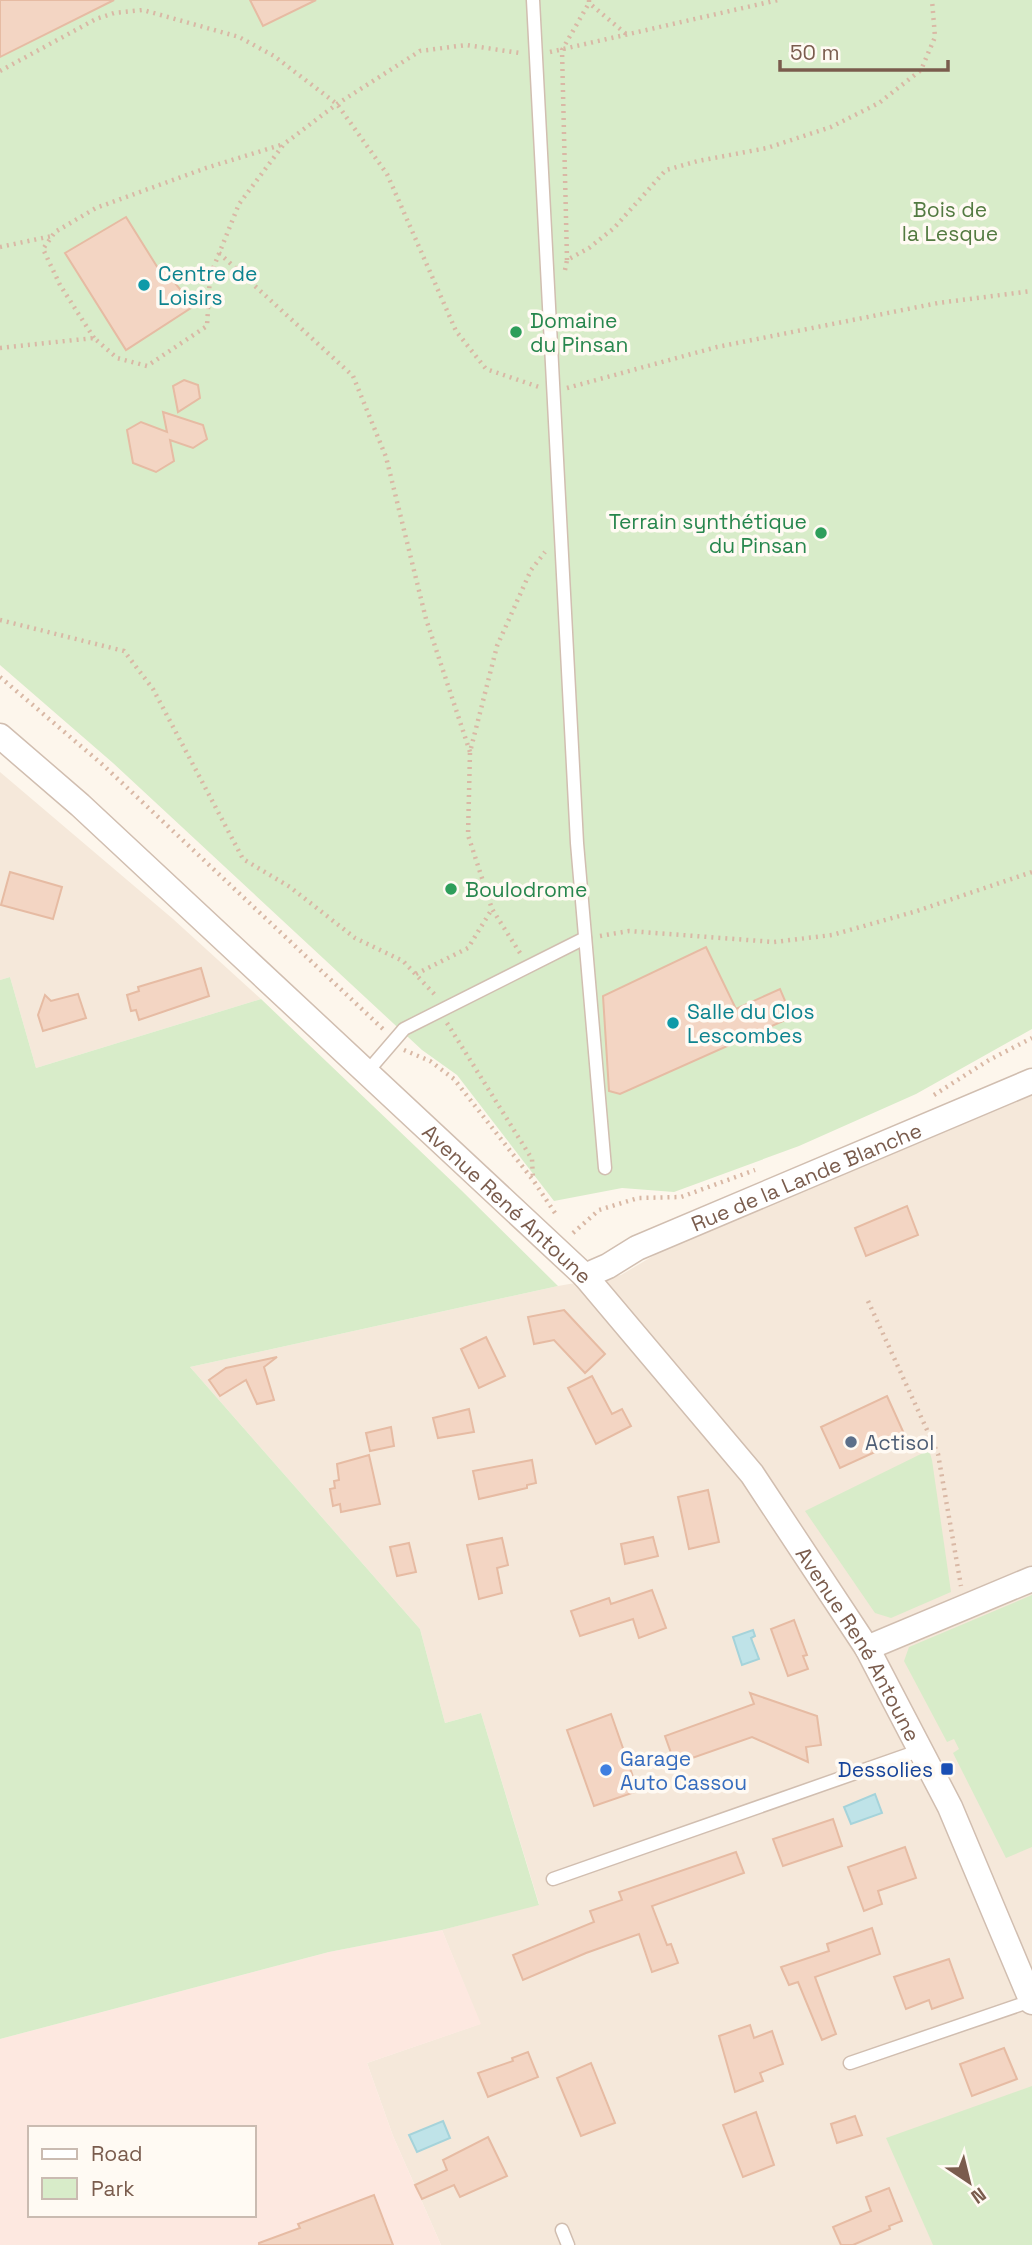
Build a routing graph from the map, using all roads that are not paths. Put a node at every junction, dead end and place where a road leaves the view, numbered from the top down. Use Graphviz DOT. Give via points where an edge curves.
graph roads {
  1 [pos="533,0"];
  2 [pos="0,736"];
  3 [pos="585,938"];
  4 [pos="367,1072"];
  5 [pos="1032,1081"];
  6 [pos="605,1168"];
  7 [pos="585,1276"];
  8 [pos="1032,1579"];
  9 [pos="867,1648"];
  10 [pos="921,1750"];
  11 [pos="553,1879"];
  12 [pos="1032,2001"];
  13 [pos="850,2063"];
  14 [pos="562,2230"];
  15 [pos="568,2245"];
  1 -- 3 [label="lane"];
  2 -- 4 [label="street, Avenue René Antoune"];
  3 -- 4 [label="lane" via="404,1029"];
  3 -- 6 [label="lane"];
  4 -- 7 [label="street, Avenue René Antoune"];
  5 -- 7 [label="street, Rue de la Lande Blanche" via="637,1248"];
  7 -- 9 [label="street, Avenue René Antoune" via="752,1474"];
  8 -- 9 [label="street"];
  9 -- 10 [label="street, Avenue René Antoune"];
  10 -- 11 [label="lane, Avenue René Antoune"];
  10 -- 12 [label="street, Avenue René Antoune"];
  12 -- 13 [label="lane"];
  14 -- 15 [label="lane"];
}
